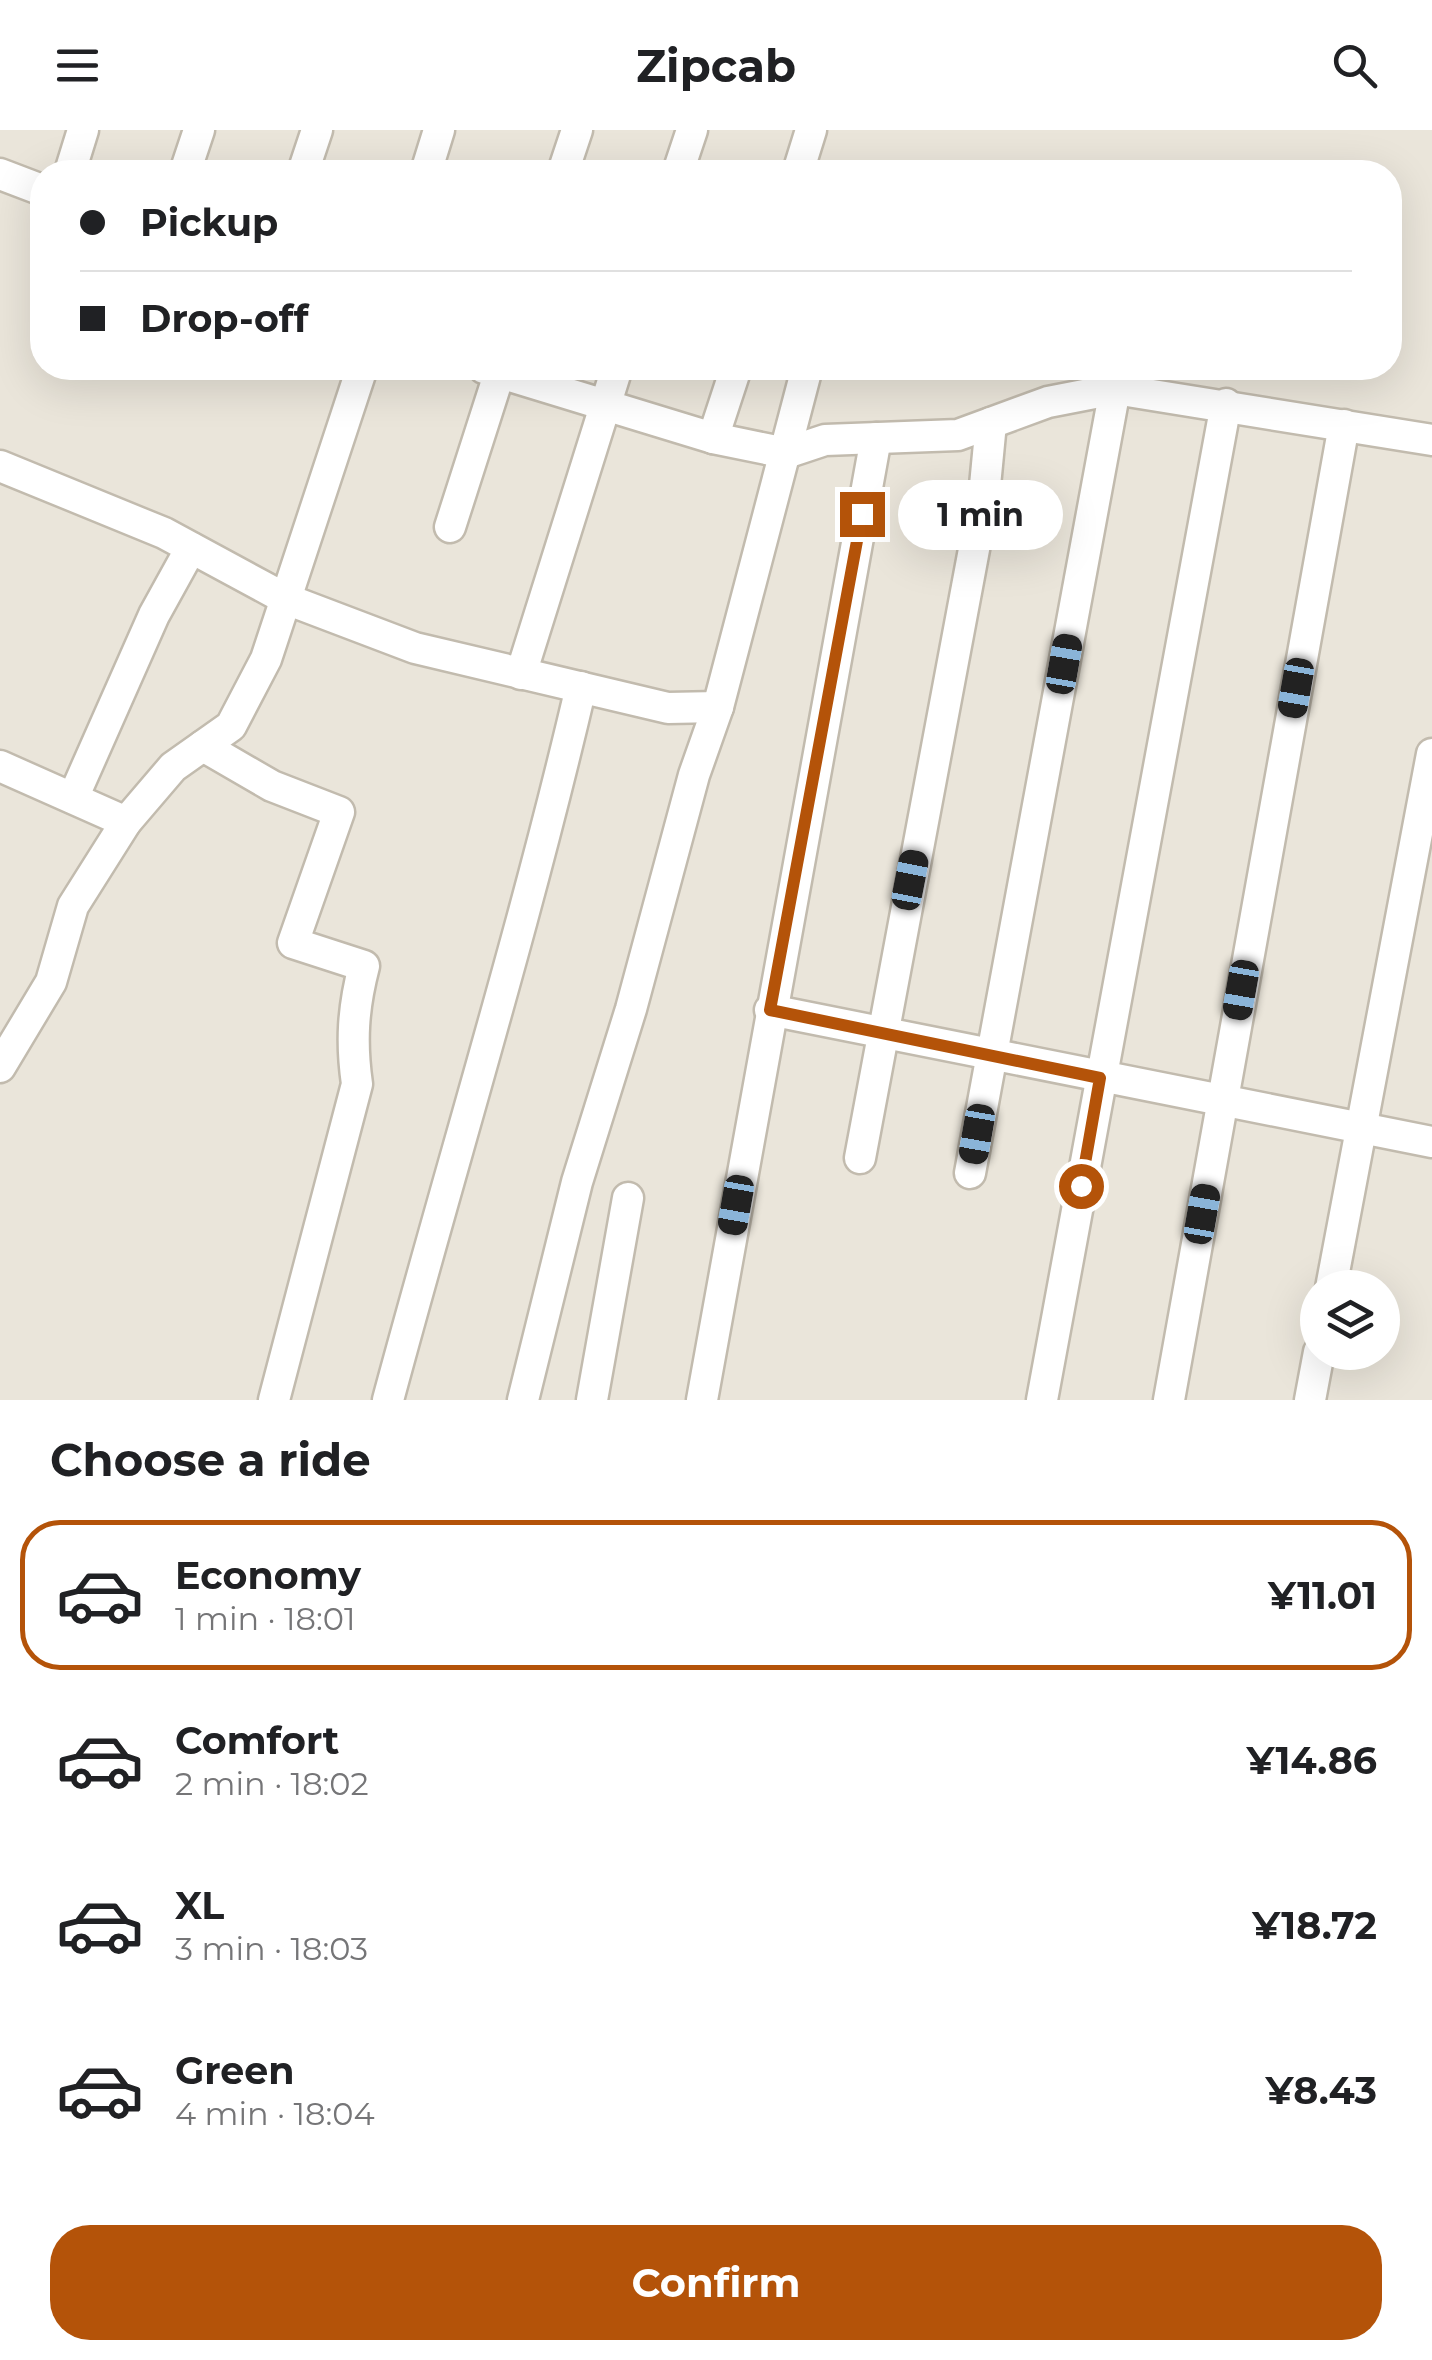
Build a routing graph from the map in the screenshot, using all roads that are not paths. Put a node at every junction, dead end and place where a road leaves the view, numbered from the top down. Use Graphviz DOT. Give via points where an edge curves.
graph roads {
  1 [pos="83,130"];
  2 [pos="198,130"];
  3 [pos="316,130"];
  4 [pos="439,130"];
  5 [pos="577,130"];
  6 [pos="692,130"];
  7 [pos="812,130"];
  8 [pos="74,160"];
  9 [pos="189,160"];
  10 [pos="307,160"];
  11 [pos="430,160"];
  12 [pos="567,160"];
  13 [pos="682,160"];
  14 [pos="802,160"];
  15 [pos="0,174"];
  16 [pos="30,185"];
  17 [pos="358,380"];
  18 [pos="491,380"];
  19 [pos="528,380"];
  20 [pos="613,380"];
  21 [pos="732,380"];
  22 [pos="804,380"];
  23 [pos="1115,389"];
  24 [pos="1226,404"];
  25 [pos="605,405"];
  26 [pos="991,423"];
  27 [pos="1344,424"];
  28 [pos="713,438"];
  29 [pos="876,438"];
  30 [pos="1432,440"];
  31 [pos="786,453"];
  32 [pos="0,466"];
  33 [pos="450,527"];
  34 [pos="192,548"];
  35 [pos="286,599"];
  36 [pos="521,674"];
  37 [pos="580,687"];
  38 [pos="718,707"];
  39 [pos="203,746"];
  40 [pos="1432,754"];
  41 [pos="0,766"];
  42 [pos="72,798"];
  43 [pos="126,822"];
  44 [pos="770,1010"];
  45 [pos="881,1033"];
  46 [pos="991,1056"];
  47 [pos="0,1067"];
  48 [pos="1100,1078"];
  49 [pos="1221,1103"];
  50 [pos="1361,1128"];
  51 [pos="1432,1142"];
  52 [pos="860,1158"];
  53 [pos="970,1173"];
  54 [pos="628,1198"];
  55 [pos="1334,1270"];
  56 [pos="1316,1370"];
  57 [pos="274,1400"];
  58 [pos="388,1400"];
  59 [pos="523,1400"];
  60 [pos="592,1400"];
  61 [pos="702,1400"];
  62 [pos="1042,1400"];
  63 [pos="1169,1400"];
  64 [pos="1310,1400"];
  1 -- 8 [label="street"];
  2 -- 9 [label="street"];
  3 -- 10 [label="street"];
  4 -- 11 [label="street"];
  5 -- 12 [label="street"];
  6 -- 13 [label="street"];
  7 -- 14 [label="street"];
  15 -- 16 [label="street"];
  17 -- 35 [label="street"];
  18 -- 33 [label="street"];
  19 -- 25 [label="street"];
  20 -- 25 [label="street"];
  21 -- 28 [label="street"];
  22 -- 31 [label="street"];
  23 -- 24 [label="street"];
  23 -- 26 [label="street" via="1048,402"];
  23 -- 46 [label="street"];
  24 -- 27 [label="street"];
  24 -- 48 [label="street"];
  25 -- 28 [label="street"];
  25 -- 36 [label="street"];
  26 -- 29 [label="street" via="958,435"];
  26 -- 45 [label="street" via="984,496"];
  27 -- 30 [label="street"];
  27 -- 49 [label="street"];
  28 -- 31 [label="street"];
  29 -- 31 [label="street" via="825,440"];
  29 -- 44 [label="street"];
  31 -- 38 [label="street"];
  32 -- 34 [label="street"];
  34 -- 35 [label="street"];
  34 -- 42 [label="street" via="154,614"];
  35 -- 36 [label="street" via="416,648"];
  35 -- 39 [label="street" via="266,659 231,726"];
  36 -- 37 [label="street"];
  37 -- 38 [label="street" via="668,708"];
  37 -- 58 [label="street" via="527,913"];
  38 -- 59 [label="street" via="576,1182"];
  39 -- 43 [label="street" via="173,767"];
  39 -- 57 [label="street" via="272,786 338,812 293,943 364,966 351,1044 357,1084"];
  40 -- 50 [label="street"];
  41 -- 42 [label="street"];
  42 -- 43 [label="street"];
  43 -- 47 [label="street" via="74,906 51,982"];
  44 -- 45 [label="street"];
  44 -- 61 [label="street"];
  45 -- 46 [label="street"];
  45 -- 52 [label="street"];
  46 -- 48 [label="street"];
  46 -- 53 [label="street"];
  48 -- 49 [label="street"];
  48 -- 62 [label="street"];
  49 -- 50 [label="street"];
  49 -- 63 [label="street"];
  50 -- 51 [label="street"];
  50 -- 55 [label="street"];
  54 -- 60 [label="street"];
  56 -- 64 [label="street"];
}
